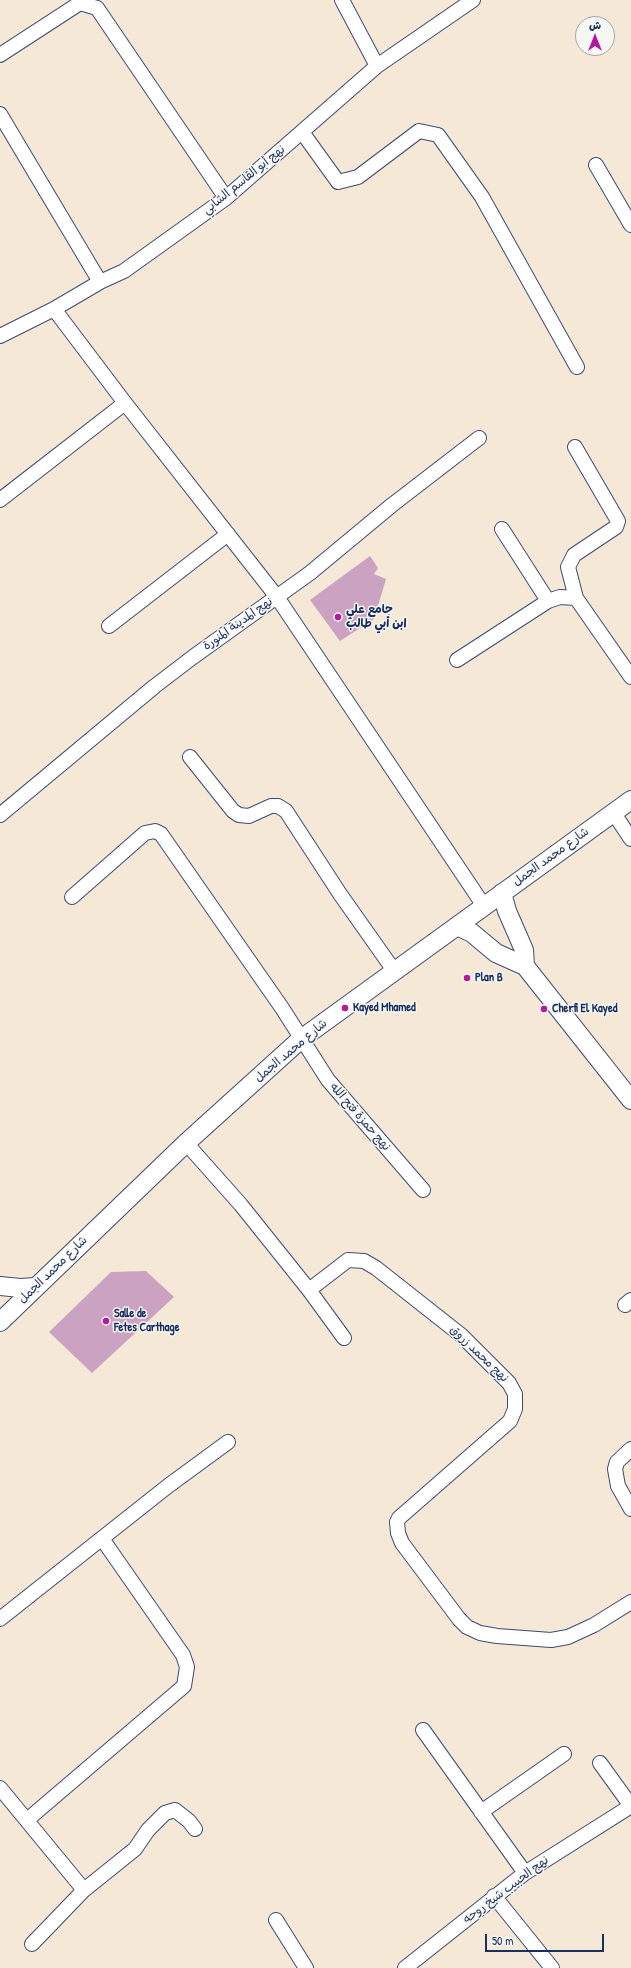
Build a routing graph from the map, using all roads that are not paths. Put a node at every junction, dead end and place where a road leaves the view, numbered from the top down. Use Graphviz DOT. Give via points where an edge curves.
graph roads {
  1 [pos="342,0"];
  2 [pos="473,0"];
  3 [pos="0,55"];
  4 [pos="377,66"];
  5 [pos="0,114"];
  6 [pos="302,132"];
  7 [pos="596,165"];
  8 [pos="226,198"];
  9 [pos="631,225"];
  10 [pos="100,282"];
  11 [pos="54,309"];
  12 [pos="0,336"];
  13 [pos="577,367"];
  14 [pos="125,403"];
  15 [pos="479,438"];
  16 [pos="575,447"];
  17 [pos="0,500"];
  18 [pos="502,529"];
  19 [pos="228,534"];
  20 [pos="277,597"];
  21 [pos="576,598"];
  22 [pos="548,601"];
  23 [pos="109,626"];
  24 [pos="457,660"];
  25 [pos="631,677"];
  26 [pos="190,757"];
  27 [pos="631,800"];
  28 [pos="613,812"];
  29 [pos="0,814"];
  30 [pos="631,839"];
  31 [pos="502,893"];
  32 [pos="72,897"];
  33 [pos="484,906"];
  34 [pos="457,926"];
  35 [pos="525,966"];
  36 [pos="395,972"];
  37 [pos="301,1039"];
  38 [pos="629,1091"];
  39 [pos="186,1143"];
  40 [pos="423,1190"];
  41 [pos="0,1286"];
  42 [pos="36,1287"];
  43 [pos="309,1290"];
  44 [pos="2,1315"];
  45 [pos="344,1338"];
  46 [pos="228,1442"];
  47 [pos="631,1449"];
  48 [pos="631,1509"];
  49 [pos="103,1540"];
  50 [pos="631,1602"];
  51 [pos="0,1619"];
  52 [pos="422,1730"];
  53 [pos="564,1754"];
  54 [pos="600,1762"];
  55 [pos="0,1788"];
  56 [pos="631,1806"];
  57 [pos="481,1812"];
  58 [pos="27,1820"];
  59 [pos="195,1829"];
  60 [pos="525,1873"];
  61 [pos="84,1890"];
  62 [pos="494,1896"];
  63 [pos="276,1920"];
  64 [pos="32,1944"];
  65 [pos="422,1963"];
  66 [pos="306,1968"];
  67 [pos="405,1968"];
  68 [pos="552,1968"];
  1 -- 4 [label="street"];
  2 -- 4 [label="street, نهج أبو القاسم الشابي"];
  3 -- 8 [label="street" via="80,3 97,8"];
  4 -- 6 [label="street, نهج أبو القاسم الشابي"];
  5 -- 10 [label="street"];
  6 -- 8 [label="street, نهج أبو القاسم الشابي"];
  6 -- 13 [label="street" via="338,182 358,177 419,131 438,135 482,197"];
  7 -- 9 [label="street"];
  8 -- 10 [label="street, نهج أبو القاسم الشابي" via="124,271"];
  10 -- 11 [label="street, نهج أبو القاسم الشابي"];
  11 -- 12 [label="street, نهج أبو القاسم الشابي"];
  11 -- 14 [label="street"];
  14 -- 17 [label="street"];
  14 -- 19 [label="street"];
  15 -- 20 [label="street, نهج المدينة المنورة"];
  16 -- 21 [label="street" via="618,521 616,527 574,555 568,567"];
  18 -- 22 [label="street"];
  19 -- 20 [label="street"];
  19 -- 23 [label="street"];
  20 -- 29 [label="street, نهج المدينة المنورة" via="193,656"];
  20 -- 33 [label="street"];
  21 -- 22 [label="street" via="560,597"];
  21 -- 25 [label="street"];
  22 -- 24 [label="street"];
  26 -- 36 [label="street" via="233,811 239,815 249,816 271,806 278,806 286,811"];
  27 -- 28 [label="street, شارع محمد الجمل"];
  28 -- 30 [label="street"];
  28 -- 31 [label="street, شارع محمد الجمل"];
  31 -- 33 [label="street, شارع محمد الجمل"];
  31 -- 35 [label="street" via="524,950"];
  32 -- 37 [label="street, نهج حمزة فتح الله" via="145,833 155,831 161,834"];
  33 -- 34 [label="street, شارع محمد الجمل"];
  34 -- 35 [label="street" via="472,933 496,953"];
  34 -- 36 [label="street, شارع محمد الجمل"];
  35 -- 38 [label="street"];
  36 -- 37 [label="street, شارع محمد الجمل"];
  37 -- 39 [label="street, شارع محمد الجمل"];
  37 -- 40 [label="street, نهج حمزة فتح الله" via="328,1080"];
  39 -- 42 [label="street, شارع محمد الجمل"];
  39 -- 43 [label="street" via="241,1205"];
  41 -- 42 [label="street"];
  42 -- 44 [label="street, شارع محمد الجمل"];
  43 -- 45 [label="street"];
  43 -- 50 [label="street, نهج محمد زروق" via="348,1260 364,1261 461,1335 509,1383 515,1394 515,1409 510,1421 399,1518 397,1526 402,1543 467,1627 480,1633 498,1636 551,1640 568,1637 594,1626"];
  46 -- 49 [label="street" via="168,1486"];
  47 -- 48 [label="street" via="617,1462 615,1478"];
  49 -- 51 [label="street"];
  49 -- 58 [label="street" via="183,1654 187,1667 184,1686"];
  52 -- 57 [label="street"];
  53 -- 57 [label="street"];
  54 -- 56 [label="street"];
  55 -- 58 [label="street"];
  56 -- 60 [label="street, نهج الحبيب شيخ روحه"];
  57 -- 60 [label="street"];
  58 -- 61 [label="street"];
  59 -- 61 [label="street" via="175,1810 164,1813 135,1849"];
  60 -- 62 [label="street, نهج الحبيب شيخ روحه"];
  61 -- 64 [label="street"];
  62 -- 65 [label="street, نهج الحبيب شيخ روحه"];
  62 -- 68 [label="street"];
  63 -- 66 [label="street"];
  65 -- 67 [label="street, نهج الحبيب شيخ روحه"];
}
